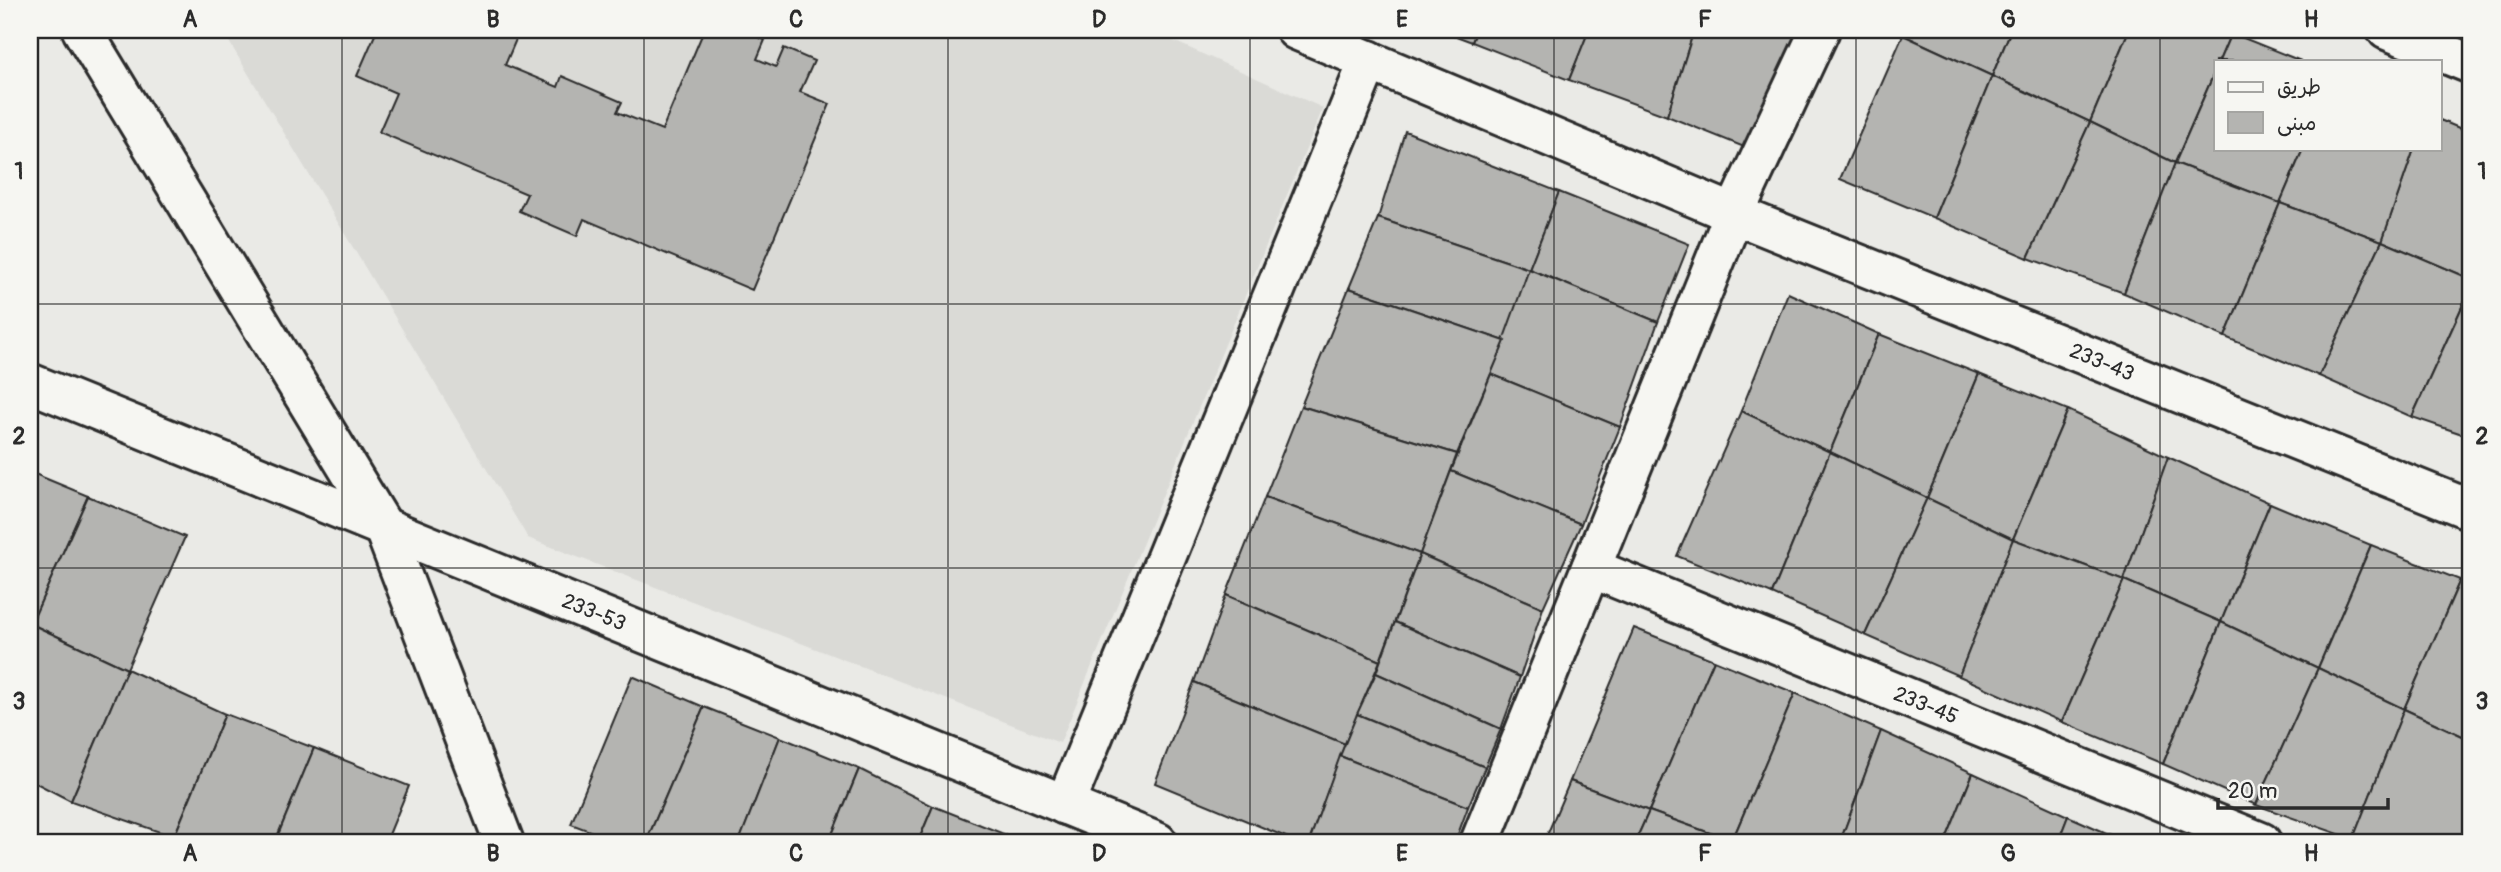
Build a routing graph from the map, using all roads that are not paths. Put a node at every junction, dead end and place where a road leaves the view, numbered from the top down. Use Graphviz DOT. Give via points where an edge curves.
graph roads {
  1 [pos="82,30"];
  2 [pos="1296,30"];
  3 [pos="1820,30"];
  4 [pos="2387,30"];
  5 [pos="1370,60"];
  6 [pos="2471,64"];
  7 [pos="1734,214"];
  8 [pos="30,383"];
  9 [pos="2471,510"];
  10 [pos="383,526"];
  11 [pos="1591,568"];
  12 [pos="1065,805"];
  13 [pos="504,842"];
  14 [pos="1157,842"];
  15 [pos="1480,842"];
  16 [pos="2261,842"];
  1 -- 10 [label="street"];
  2 -- 5 [label="street, 233-43"];
  3 -- 7 [label="street"];
  4 -- 6 [label="street"];
  5 -- 7 [label="street, 233-43"];
  5 -- 12 [label="street"];
  7 -- 9 [label="street, 233-43"];
  7 -- 11 [label="street"];
  8 -- 10 [label="street, 233-53"];
  10 -- 12 [label="street, 233-53"];
  10 -- 13 [label="street"];
  11 -- 15 [label="street"];
  11 -- 16 [label="street, 233-45"];
  12 -- 14 [label="street, 233-53"];
}
